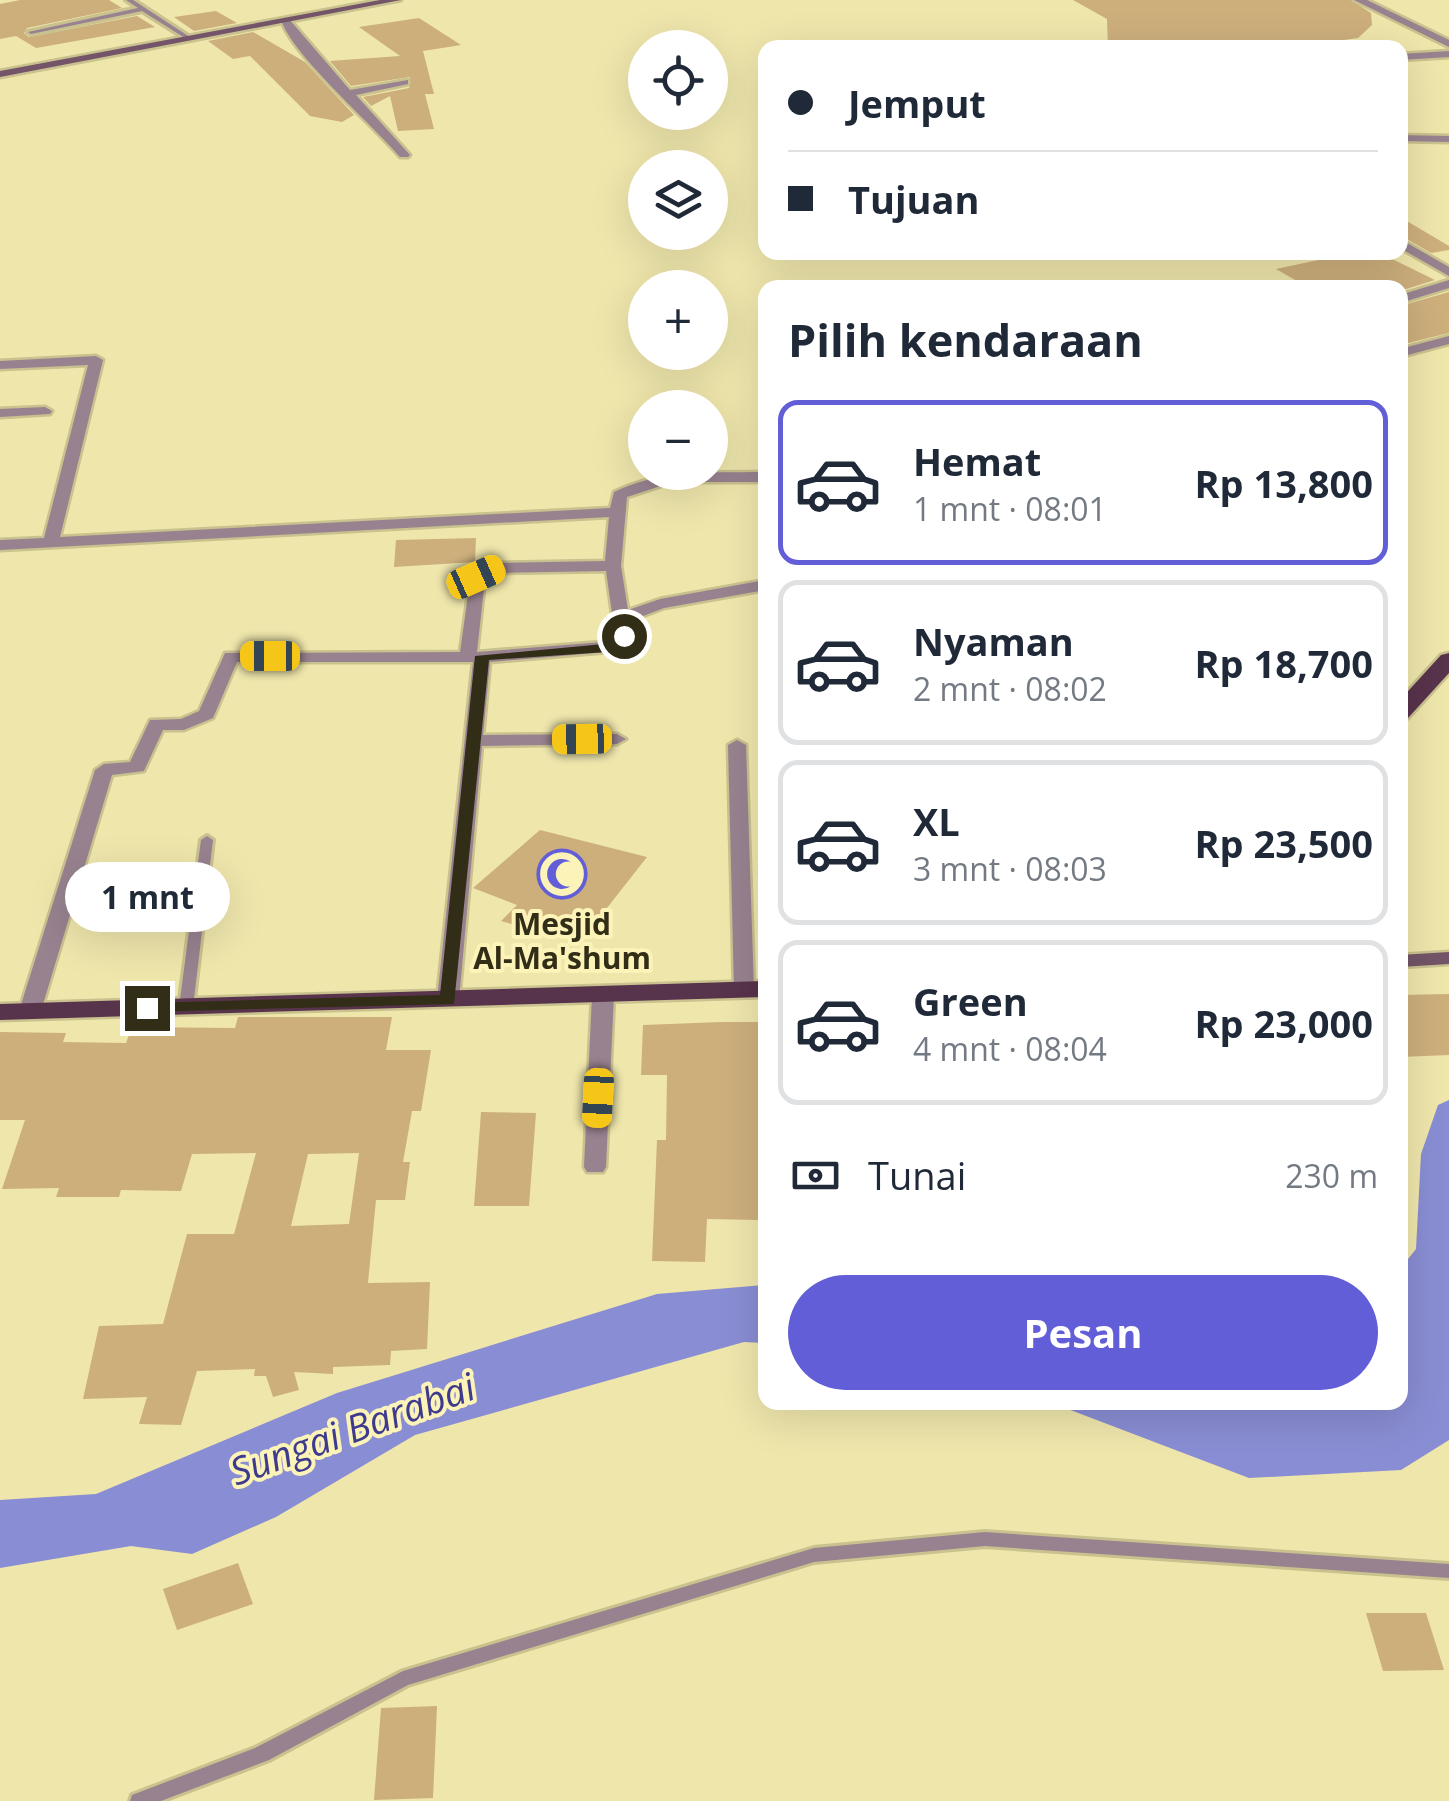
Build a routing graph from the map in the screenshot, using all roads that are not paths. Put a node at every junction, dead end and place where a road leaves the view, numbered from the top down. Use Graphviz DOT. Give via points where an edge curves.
graph roads {
  1 [pos="130,0"];
  2 [pos="396,0"];
  3 [pos="1359,0"];
  4 [pos="144,9"];
  5 [pos="285,21"];
  6 [pos="31,32"];
  7 [pos="190,38"];
  8 [pos="1449,44"];
  9 [pos="1449,54"];
  10 [pos="1408,57"];
  11 [pos="0,74"];
  12 [pos="404,82"];
  13 [pos="350,93"];
  14 [pos="1408,138"];
  15 [pos="1449,139"];
  16 [pos="404,155"];
  17 [pos="1408,248"];
  18 [pos="1449,272"];
  19 [pos="1449,284"];
  20 [pos="1408,297"];
  21 [pos="1449,340"];
  22 [pos="1408,352"];
  23 [pos="0,365"];
  24 [pos="45,411"];
  25 [pos="0,414"];
  26 [pos="758,478"];
  27 [pos="616,512"];
  28 [pos="51,542"];
  29 [pos="0,544"];
  30 [pos="613,566"];
  31 [pos="758,586"];
  32 [pos="621,619"];
  33 [pos="475,656"];
  34 [pos="1449,660"];
  35 [pos="1408,704"];
  36 [pos="617,738"];
  37 [pos="474,741"];
  38 [pos="736,744"];
  39 [pos="208,840"];
  40 [pos="1449,958"];
  41 [pos="1408,961"];
  42 [pos="754,990"];
  43 [pos="603,995"];
  44 [pos="448,1000"];
  45 [pos="186,1007"];
  46 [pos="30,1011"];
  47 [pos="0,1012"];
  48 [pos="595,1167"];
  49 [pos="1449,1571"];
  50 [pos="139,1801"];
  1 -- 4 [label="lane"];
  2 -- 5 [label="street"];
  3 -- 8 [label="street"];
  4 -- 6 [label="lane"];
  4 -- 7 [label="lane"];
  5 -- 7 [label="street"];
  5 -- 13 [label="street" via="310,59"];
  7 -- 11 [label="street"];
  9 -- 10 [label="street"];
  12 -- 13 [label="street"];
  13 -- 16 [label="street"];
  14 -- 15 [label="street"];
  17 -- 18 [label="street"];
  19 -- 20 [label="street"];
  21 -- 22 [label="street"];
  23 -- 28 [label="street" via="96,360"];
  24 -- 25 [label="street"];
  26 -- 27 [label="street" via="647,479 619,495"];
  27 -- 28 [label="street"];
  27 -- 30 [label="street"];
  28 -- 29 [label="street"];
  30 -- 32 [label="street"];
  30 -- 33 [label="street" via="496,568 476,577"];
  31 -- 32 [label="street" via="660,604"];
  32 -- 33 [label="street" via="624,636 607,648"];
  33 -- 37 [label="street"];
  33 -- 46 [label="street" via="231,656 207,714 184,724 156,724 137,767 104,770"];
  34 -- 35 [label="main road"];
  36 -- 37 [label="street"];
  37 -- 44 [label="street"];
  38 -- 42 [label="street"];
  39 -- 45 [label="lane"];
  40 -- 41 [label="street"];
  42 -- 43 [label="main road"];
  43 -- 44 [label="main road"];
  43 -- 48 [label="street"];
  44 -- 45 [label="main road"];
  45 -- 46 [label="main road"];
  46 -- 47 [label="main road"];
  49 -- 50 [label="lane" via="986,1538 814,1556 403,1679 262,1754"];
}
